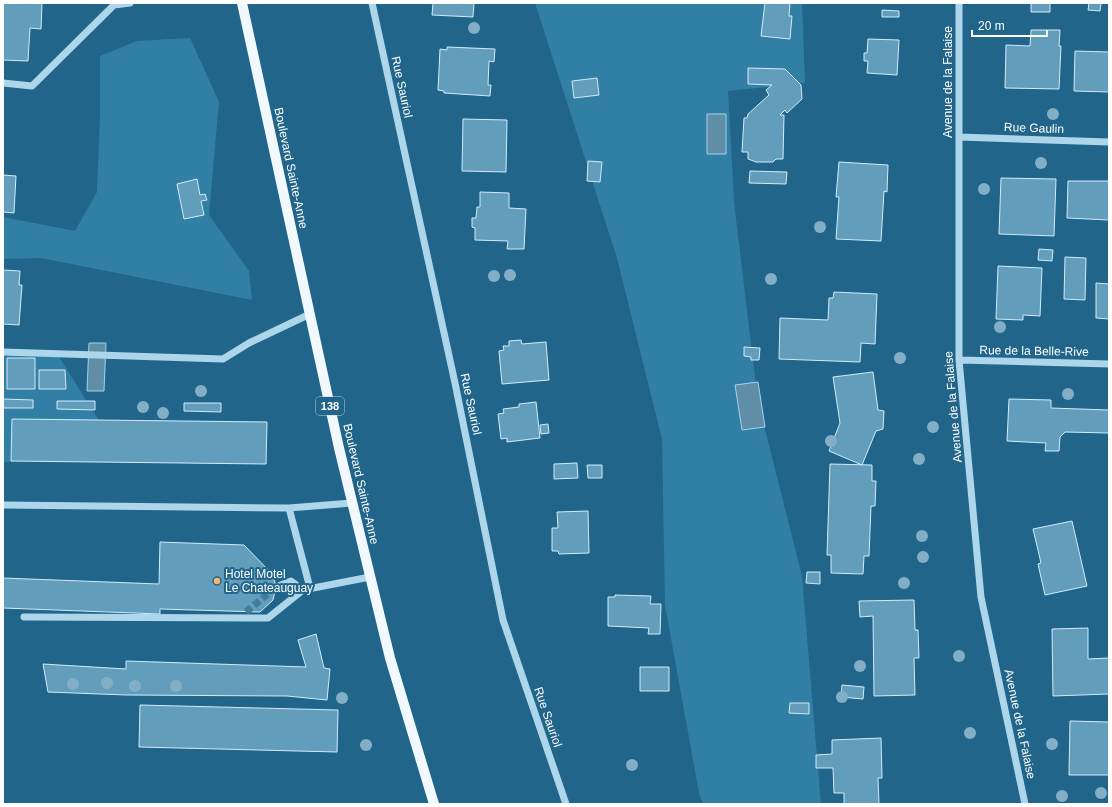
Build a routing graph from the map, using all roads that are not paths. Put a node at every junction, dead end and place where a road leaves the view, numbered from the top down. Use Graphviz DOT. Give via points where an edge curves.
graph roads {
  1 [pos="130,3"];
  2 [pos="242,3"];
  3 [pos="372,3"];
  4 [pos="959,3"];
  5 [pos="114,4"];
  6 [pos="3,83"];
  7 [pos="959,137"];
  8 [pos="1109,142"];
  9 [pos="310,314"];
  10 [pos="3,352"];
  11 [pos="959,360"];
  12 [pos="1109,364"];
  13 [pos="352,503"];
  14 [pos="3,505"];
  15 [pos="289,508"];
  16 [pos="370,577"];
  17 [pos="276,587"];
  18 [pos="306,589"];
  19 [pos="246,612"];
  20 [pos="24,617"];
  21 [pos="240,618"];
  22 [pos="434,804"];
  23 [pos="566,804"];
  24 [pos="1025,804"];
  1 -- 5 [label="street"];
  2 -- 9 [label="main road, Boulevard Sainte-Anne / 138"];
  3 -- 23 [label="street, Rue Sauriol" via="455,383 503,620"];
  4 -- 7 [label="street, Avenue de la Falaise"];
  5 -- 6 [label="street" via="32,86"];
  7 -- 8 [label="street, Rue Gaulin"];
  7 -- 11 [label="street, Avenue de la Falaise"];
  9 -- 10 [label="street" via="249,343 223,359"];
  9 -- 13 [label="main road, Boulevard Sainte-Anne / 138"];
  11 -- 12 [label="street, Rue de la Belle-Rive"];
  11 -- 24 [label="street, Avenue de la Falaise" via="981,597"];
  13 -- 15 [label="street"];
  13 -- 16 [label="main road, Boulevard Sainte-Anne / 138"];
  14 -- 15 [label="street"];
  15 -- 18 [label="street"];
  16 -- 18 [label="street"];
  16 -- 22 [label="main road, Boulevard Sainte-Anne / 138" via="390,658"];
  17 -- 18 [label="street" via="291,580"];
  18 -- 21 [label="street" via="268,618"];
  19 -- 21 [label="street"];
  20 -- 21 [label="street"];
}
